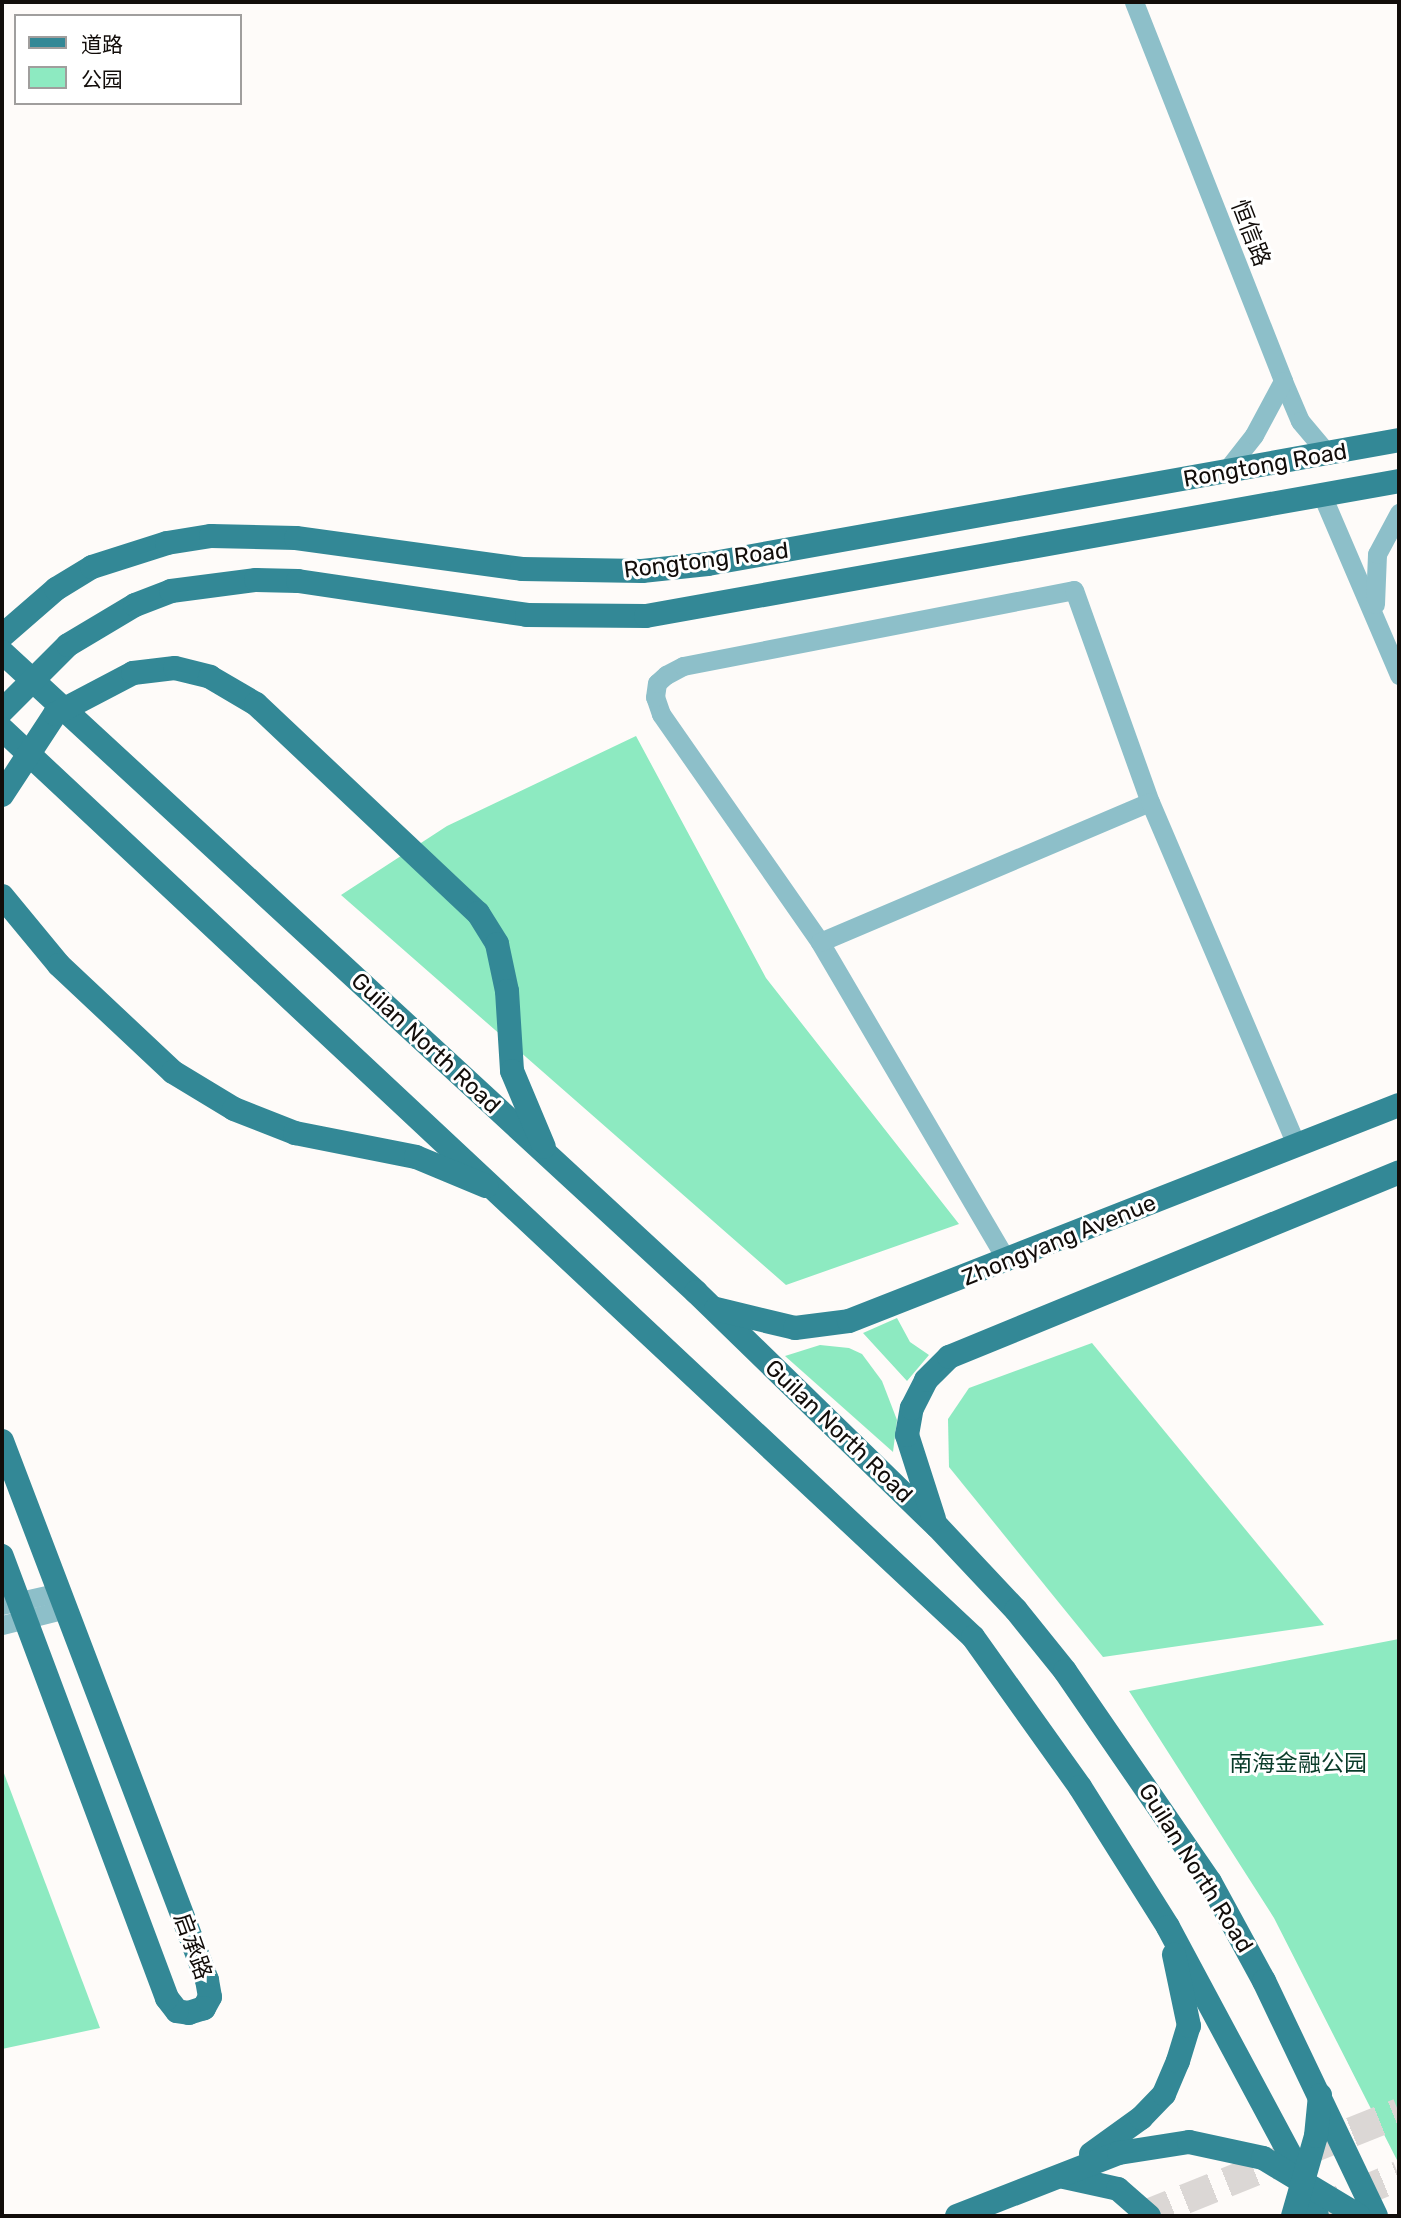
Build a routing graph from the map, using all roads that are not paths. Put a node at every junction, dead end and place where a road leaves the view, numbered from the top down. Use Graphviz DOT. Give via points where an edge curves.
graph roads {
  1 [pos="1134,2"];
  2 [pos="1283,381"];
  3 [pos="1399,440"];
  4 [pos="1327,453"];
  5 [pos="1225,472"];
  6 [pos="1399,481"];
  7 [pos="1322,495"];
  8 [pos="1399,513"];
  9 [pos="1375,616"];
  10 [pos="2,636"];
  11 [pos="2,652"];
  12 [pos="1399,675"];
  13 [pos="2,711"];
  14 [pos="2,729"];
  15 [pos="2,795"];
  16 [pos="1150,802"];
  17 [pos="2,896"];
  18 [pos="820,942"];
  19 [pos="1399,1105"];
  20 [pos="1297,1146"];
  21 [pos="549,1157"];
  22 [pos="1399,1172"];
  23 [pos="502,1194"];
  24 [pos="1007,1261"];
  25 [pos="712,1308"];
  26 [pos="2,1441"];
  27 [pos="937,1526"];
  28 [pos="2,1556"];
  29 [pos="62,1601"];
  30 [pos="12,1613"];
  31 [pos="1168,1927"];
  32 [pos="1320,2095"];
  33 [pos="1059,2176"];
  34 [pos="1305,2183"];
  35 [pos="957,2216"];
  36 [pos="1149,2216"];
  37 [pos="1293,2216"];
  38 [pos="1317,2216"];
  39 [pos="1359,2216"];
  40 [pos="1376,2216"];
  1 -- 2 [label="street, 恒信路"];
  2 -- 4 [label="street, 恒信路" via="1300,421"];
  2 -- 5 [label="street" via="1254,435"];
  3 -- 4 [label="main road, Rongtong Road"];
  4 -- 5 [label="main road, Rongtong Road"];
  5 -- 10 [label="main road, Rongtong Road" via="708,564 642,571 522,569 296,538 211,536 142,550 92,567 25,613"];
  6 -- 7 [label="main road, Rongtong Road"];
  7 -- 9 [label="street"];
  7 -- 13 [label="main road, Rongtong Road" via="646,616 527,615 298,581 215,584 171,591 135,605 68,645"];
  8 -- 9 [label="street" via="1377,554"];
  9 -- 12 [label="street"];
  11 -- 21 [label="main road, Guilan North Road"];
  14 -- 23 [label="main road"];
  15 -- 21 [label="main road" via="55,714 133,673 175,668 210,677 256,704 478,913 497,944 508,991 512,1071"];
  16 -- 18 [label="street"];
  16 -- 18 [label="street" via="1074,590 683,666 666,675 657,683 655,696 662,714"];
  16 -- 20 [label="street"];
  17 -- 23 [label="main road" via="59,965 163,1063 234,1109 295,1133 416,1157"];
  18 -- 24 [label="street"];
  19 -- 20 [label="main road, Zhongyang Avenue"];
  20 -- 24 [label="main road, Zhongyang Avenue"];
  21 -- 25 [label="main road, Guilan North Road"];
  22 -- 27 [label="main road" via="949,1357 926,1380 912,1408 907,1435"];
  23 -- 31 [label="main road" via="973,1637 1080,1787"];
  24 -- 25 [label="main road, Zhongyang Avenue" via="824,1328 795,1328"];
  25 -- 27 [label="main road, Guilan North Road"];
  26 -- 29 [label="main road, 启承路"];
  27 -- 32 [label="main road, Guilan North Road" via="1016,1610 1126,1758 1210,1882"];
  28 -- 30 [label="main road, 启承路"];
  29 -- 30 [label="street"];
  29 -- 30 [label="main road, 启承路" via="207,1980 210,1997 204,2008 189,2013 177,2011 167,1998"];
  31 -- 33 [label="main road" via="1189,2026 1164,2094 1141,2119"];
  31 -- 34 [label="main road"];
  32 -- 34 [label="main road"];
  32 -- 40 [label="main road, Guilan North Road"];
  33 -- 34 [label="main road" via="1119,2153 1189,2142 1263,2158"];
  33 -- 35 [label="main road"];
  33 -- 36 [label="main road" via="1118,2189"];
  34 -- 37 [label="main road"];
  34 -- 38 [label="main road"];
  34 -- 39 [label="main road"];
}
